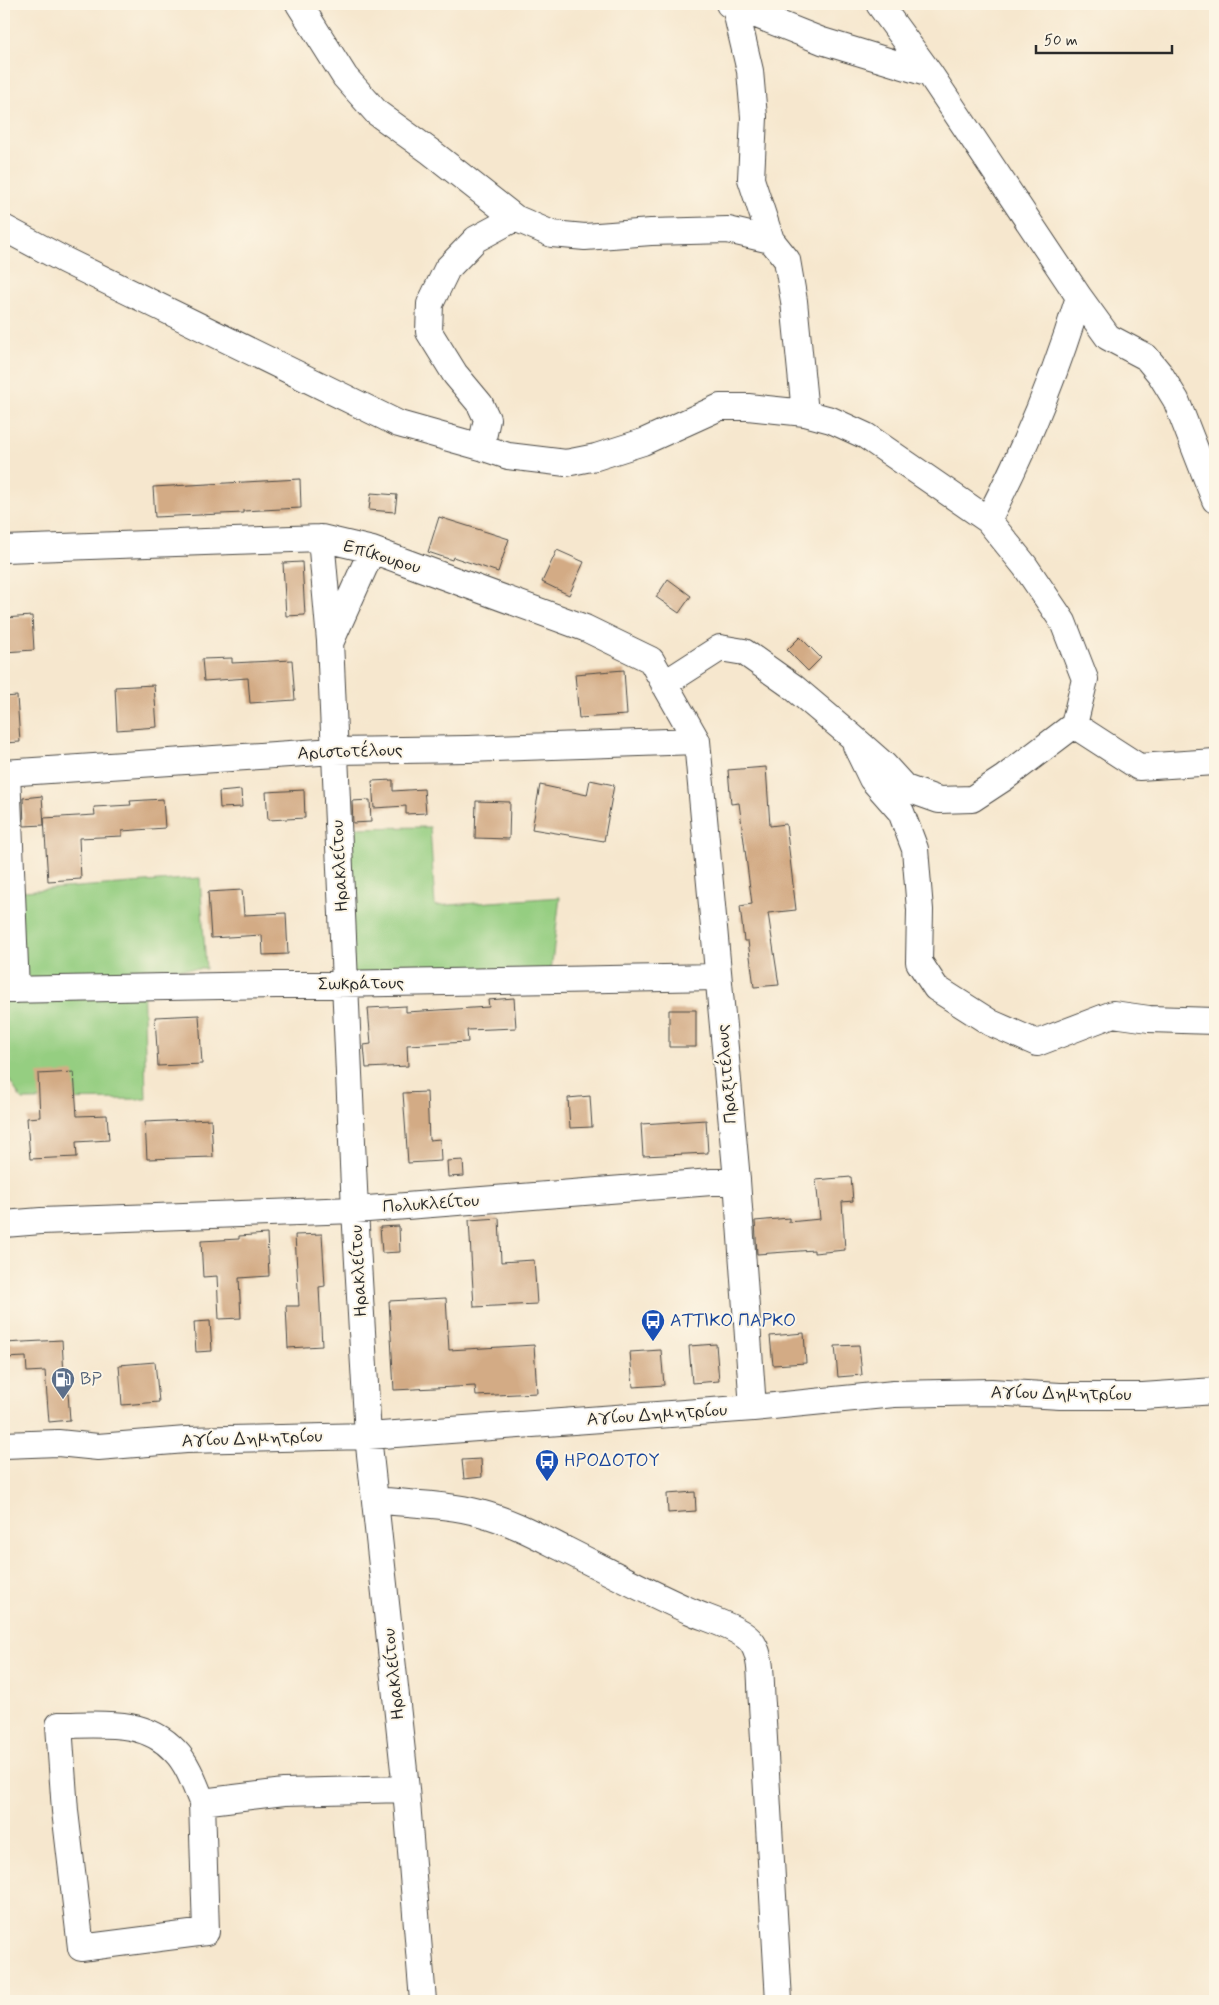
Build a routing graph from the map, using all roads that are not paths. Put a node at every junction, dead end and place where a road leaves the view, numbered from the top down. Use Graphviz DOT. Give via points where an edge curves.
graph roads {
  1 [pos="299,4"];
  2 [pos="879,4"];
  3 [pos="732,6"];
  4 [pos="930,74"];
  5 [pos="515,218"];
  6 [pos="4,228"];
  7 [pos="771,240"];
  8 [pos="1079,297"];
  9 [pos="804,412"];
  10 [pos="481,447"];
  11 [pos="1215,500"];
  12 [pos="988,520"];
  13 [pos="321,538"];
  14 [pos="4,549"];
  15 [pos="372,550"];
  16 [pos="330,642"];
  17 [pos="664,684"];
  18 [pos="1074,725"];
  19 [pos="850,734"];
  20 [pos="697,741"];
  21 [pos="335,751"];
  22 [pos="1215,762"];
  23 [pos="5,773"];
  24 [pos="718,977"];
  25 [pos="345,984"];
  26 [pos="10,990"];
  27 [pos="1215,1021"];
  28 [pos="737,1180"];
  29 [pos="355,1210"];
  30 [pos="4,1224"];
  31 [pos="1215,1391"];
  32 [pos="754,1408"];
  33 [pos="368,1436"];
  34 [pos="4,1445"];
  35 [pos="98,1446"];
  36 [pos="4,1463"];
  37 [pos="375,1500"];
  38 [pos="406,1789"];
  39 [pos="202,1802"];
  40 [pos="423,2001"];
  41 [pos="779,2001"];
  1 -- 5 [label="street" via="345,77 376,112"];
  2 -- 4 [label="street"];
  3 -- 4 [label="street" via="822,41"];
  3 -- 7 [label="street" via="750,71 754,117 751,179"];
  4 -- 8 [label="street"];
  5 -- 7 [label="street" via="552,234 585,237 728,230"];
  5 -- 10 [label="street" via="476,238 447,269 430,304 429,332 487,419"];
  6 -- 10 [label="street" via="399,424"];
  7 -- 9 [label="street" via="787,260"];
  8 -- 11 [label="street" via="1108,337 1146,357 1160,374 1176,400"];
  8 -- 12 [label="street" via="1045,398"];
  9 -- 10 [label="street" via="720,407 643,442 566,463 508,456"];
  9 -- 12 [label="street" via="866,436"];
  12 -- 18 [label="street" via="1025,566 1063,622 1085,679"];
  13 -- 14 [label="street, Επίκουρου"];
  13 -- 15 [label="street, Επίκουρου"];
  13 -- 16 [label="street, Ηρακλείτου"];
  15 -- 16 [label="street"];
  15 -- 17 [label="street, Επίκουρου" via="585,628 650,660"];
  16 -- 21 [label="street, Ηρακλείτου"];
  17 -- 19 [label="street" via="720,648 744,652"];
  17 -- 20 [label="street, Επίκουρου"];
  18 -- 19 [label="street" via="972,798 939,800 905,788"];
  18 -- 22 [label="street" via="1139,767"];
  19 -- 27 [label="street" via="872,779 901,812 915,849 920,910 919,962 936,988 991,1023 1037,1043 1113,1014 1149,1019"];
  20 -- 21 [label="street, Αριστοτέλους"];
  20 -- 24 [label="street, Πραξιτέλους"];
  21 -- 23 [label="street, Αριστοτέλους"];
  21 -- 25 [label="street, Ηρακλείτου"];
  23 -- 26 [label="street"];
  24 -- 25 [label="street, Σωκράτους"];
  24 -- 28 [label="street, Πραξιτέλους"];
  25 -- 26 [label="street, Σωκράτους"];
  25 -- 29 [label="street, Ηρακλείτου"];
  28 -- 29 [label="street, Πολυκλείτου"];
  28 -- 32 [label="street, Πραξιτέλους"];
  29 -- 30 [label="street, Πολυκλείτου" via="41,1220"];
  29 -- 33 [label="street, Ηρακλείτου"];
  31 -- 32 [label="street, Αγίου Δημητρίου" via="1143,1396 990,1392 894,1394"];
  32 -- 33 [label="street, Αγίου Δημητρίου"];
  33 -- 35 [label="street, Αγίου Δημητρίου" via="186,1440"];
  33 -- 37 [label="street, Ηρακλείτου"];
  34 -- 35 [label="street, Αγίου Δημητρίου" via="58,1443"];
  35 -- 36 [label="street, Αγίου Δημητρίου" via="58,1460"];
  37 -- 38 [label="street, Ηρακλείτου"];
  37 -- 41 [label="street" via="478,1512 511,1522 689,1611 734,1630 753,1643 762,1704"];
  38 -- 39 [label="street" via="284,1792"];
  38 -- 40 [label="street, Ηρακλείτου"];
  39 -- 39 [label="street" via="206,1932 81,1948 65,1810 60,1725 129,1726 162,1739 176,1752"];
}
